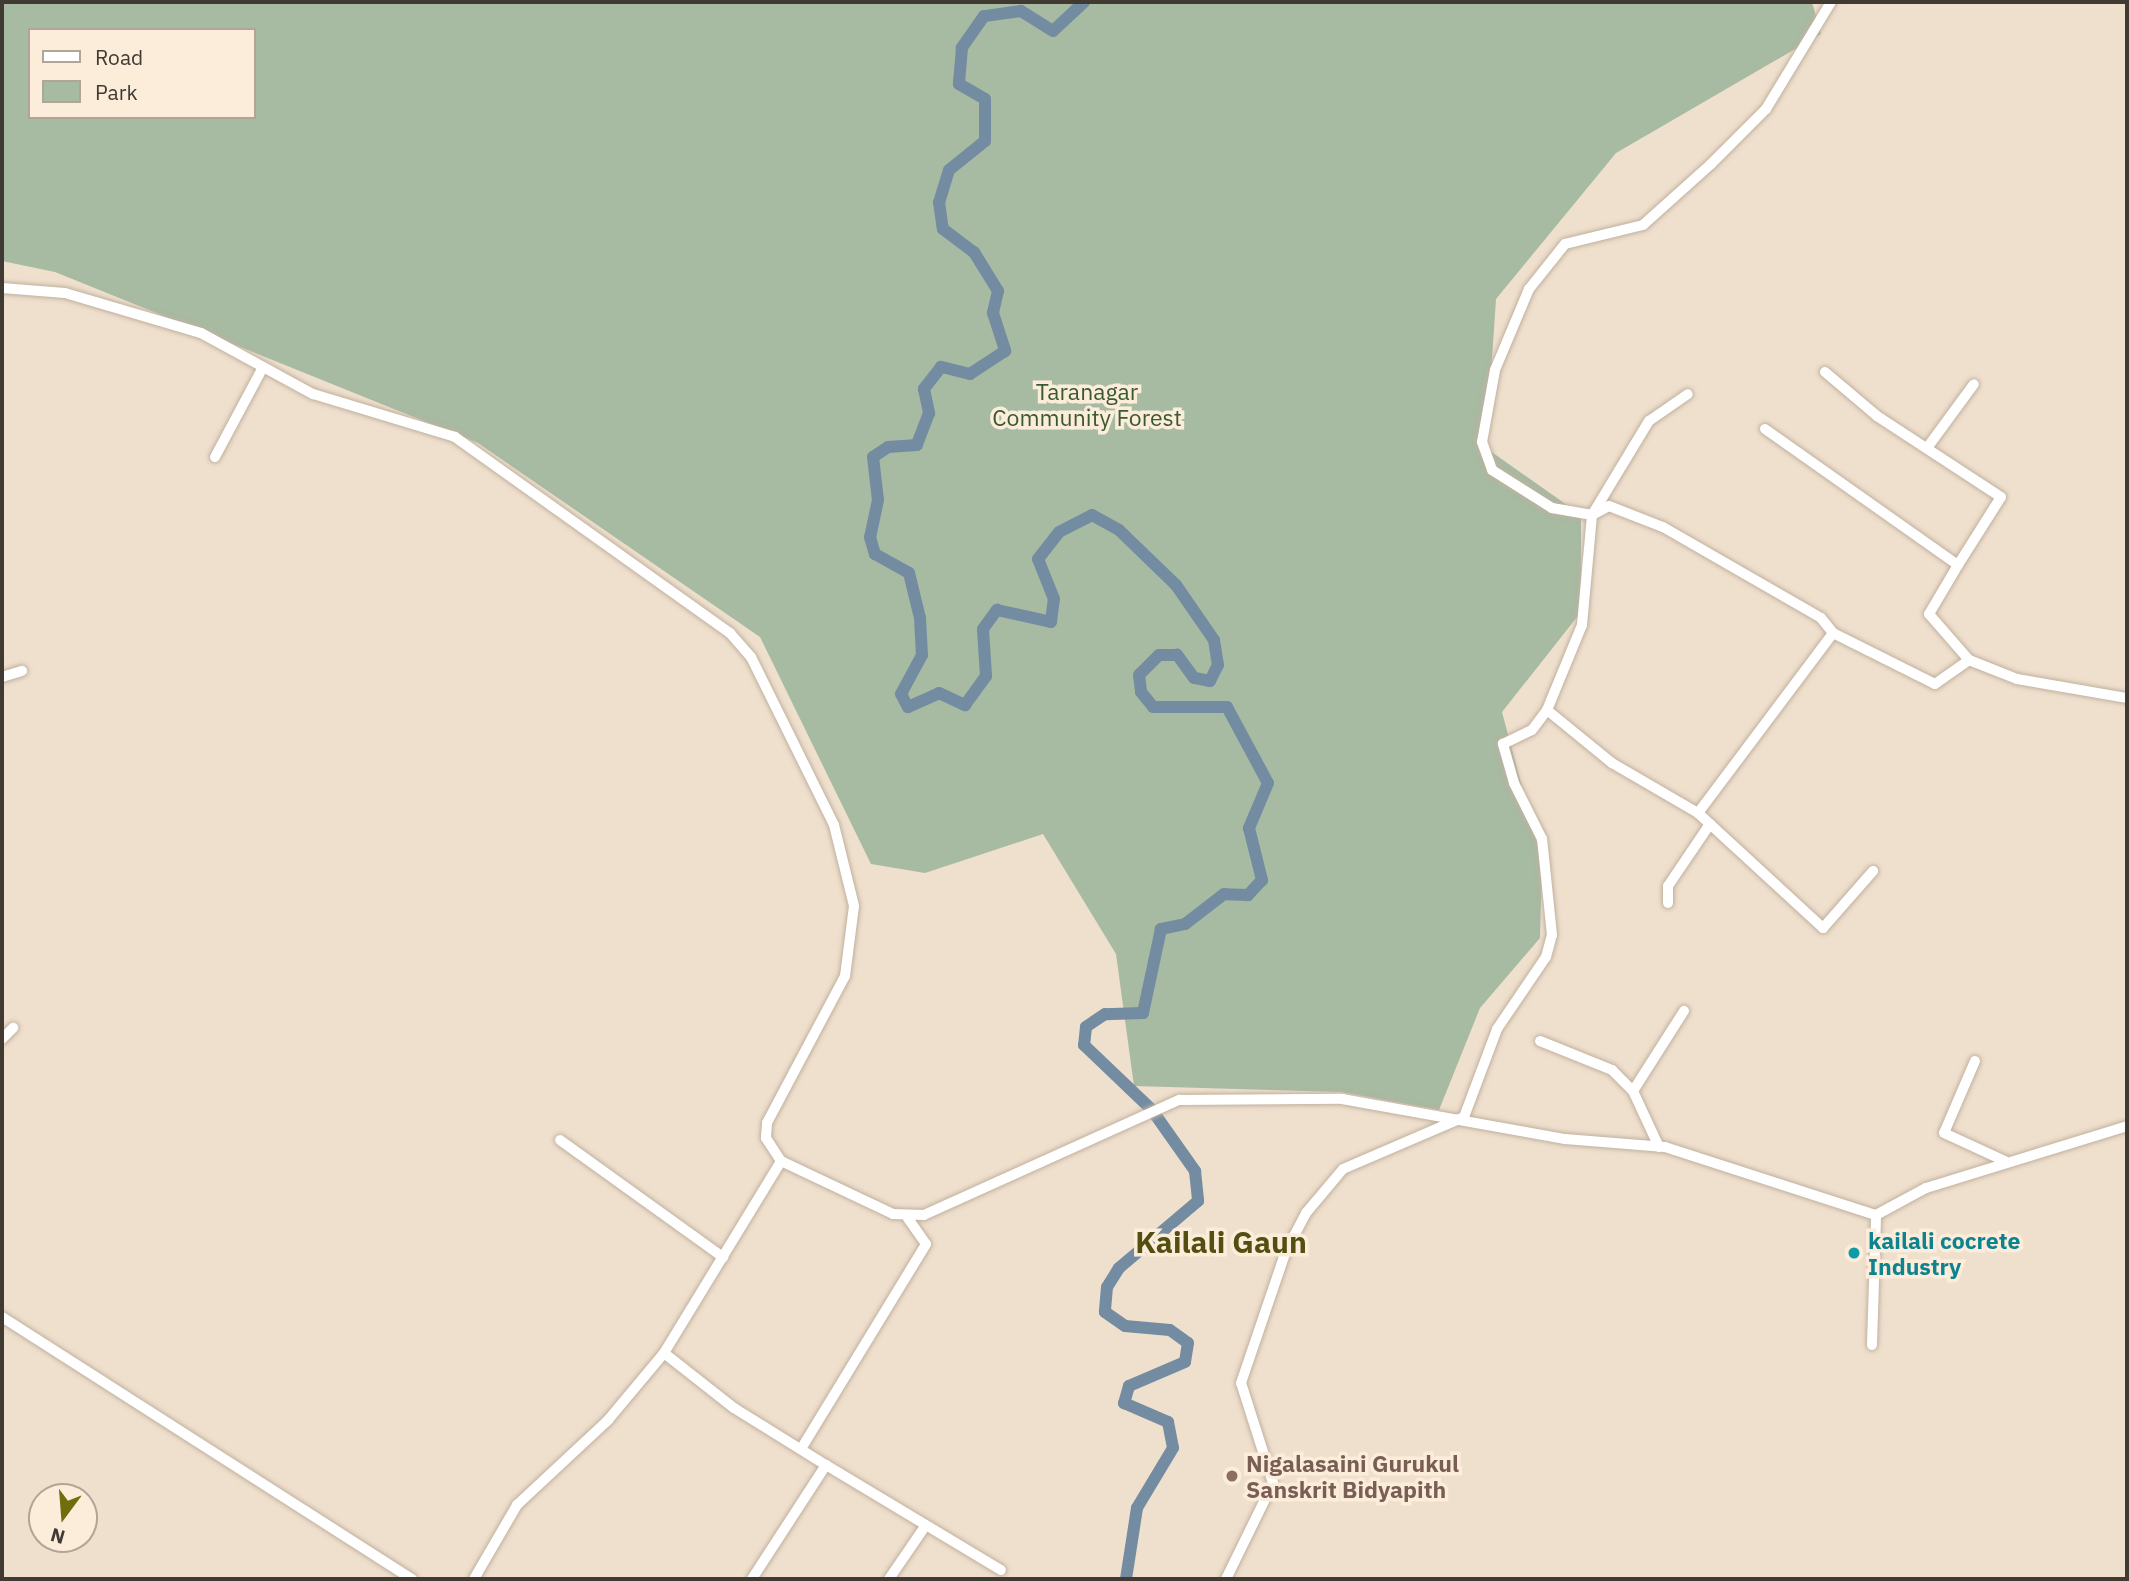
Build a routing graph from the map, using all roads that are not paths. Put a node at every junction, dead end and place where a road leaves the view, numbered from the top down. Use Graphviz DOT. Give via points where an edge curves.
graph roads {
  1 [pos="1830,2"];
  2 [pos="2,288"];
  3 [pos="263,367"];
  4 [pos="1825,372"];
  5 [pos="1975,384"];
  6 [pos="1688,394"];
  7 [pos="1765,429"];
  8 [pos="1927,448"];
  9 [pos="215,457"];
  10 [pos="1592,515"];
  11 [pos="1958,565"];
  12 [pos="1833,633"];
  13 [pos="1969,660"];
  14 [pos="22,671"];
  15 [pos="2,677"];
  16 [pos="2127,698"];
  17 [pos="1547,710"];
  18 [pos="1698,813"];
  19 [pos="1710,824"];
  20 [pos="1873,871"];
  21 [pos="1668,903"];
  22 [pos="1684,1012"];
  23 [pos="13,1028"];
  24 [pos="2,1039"];
  25 [pos="1540,1041"];
  26 [pos="1975,1061"];
  27 [pos="1633,1091"];
  28 [pos="1464,1117"];
  29 [pos="2127,1126"];
  30 [pos="560,1140"];
  31 [pos="1659,1147"];
  32 [pos="781,1161"];
  33 [pos="2006,1161"];
  34 [pos="1876,1215"];
  35 [pos="908,1218"];
  36 [pos="723,1257"];
  37 [pos="2,1317"];
  38 [pos="1872,1345"];
  39 [pos="664,1353"];
  40 [pos="801,1449"];
  41 [pos="826,1465"];
  42 [pos="926,1525"];
  43 [pos="1001,1570"];
  44 [pos="412,1579"];
  45 [pos="474,1579"];
  46 [pos="752,1579"];
  47 [pos="889,1579"];
  48 [pos="1226,1579"];
  1 -- 10 [label="street" via="1766,109 1643,225 1565,244 1530,289 1506,335 1482,442 1492,470 1552,508"];
  2 -- 3 [label="street" via="65,293 201,333"];
  3 -- 9 [label="street"];
  3 -- 32 [label="street" via="313,394 455,437 684,597 751,657 834,825 854,906 845,976 767,1124 766,1138"];
  4 -- 8 [label="street"];
  5 -- 8 [label="street"];
  6 -- 10 [label="street" via="1649,421"];
  7 -- 11 [label="street"];
  8 -- 11 [label="street" via="2001,497"];
  10 -- 12 [label="street" via="1609,506 1663,527 1821,618"];
  10 -- 17 [label="street" via="1581,625"];
  11 -- 13 [label="street" via="1929,614"];
  12 -- 13 [label="street" via="1935,684"];
  12 -- 18 [label="street"];
  13 -- 16 [label="street" via="2017,679"];
  14 -- 15 [label="street"];
  17 -- 18 [label="street" via="1612,763"];
  17 -- 28 [label="street" via="1532,730 1503,744 1514,783 1542,839 1552,935 1546,957 1497,1029"];
  18 -- 19 [label="street"];
  19 -- 20 [label="street" via="1823,928"];
  19 -- 21 [label="street" via="1668,886"];
  22 -- 27 [label="street"];
  23 -- 24 [label="street"];
  25 -- 27 [label="street" via="1612,1070"];
  26 -- 33 [label="street" via="1944,1133"];
  27 -- 31 [label="street"];
  28 -- 31 [label="street" via="1565,1139"];
  28 -- 35 [label="street" via="1342,1099 1179,1100 1028,1171"];
  28 -- 48 [label="street" via="1343,1169 1306,1213 1286,1251 1241,1383 1273,1483"];
  29 -- 33 [label="street"];
  30 -- 36 [label="street"];
  31 -- 34 [label="street" via="1719,1160"];
  32 -- 35 [label="street"];
  32 -- 36 [label="street"];
  33 -- 34 [label="street" via="1926,1188"];
  34 -- 38 [label="street"];
  35 -- 40 [label="street" via="926,1244"];
  36 -- 39 [label="street"];
  37 -- 44 [label="street"];
  39 -- 40 [label="street" via="734,1408"];
  39 -- 45 [label="street" via="608,1420 517,1505"];
  40 -- 41 [label="street"];
  41 -- 42 [label="street"];
  41 -- 46 [label="street"];
  42 -- 43 [label="street"];
  42 -- 47 [label="street"];
}
